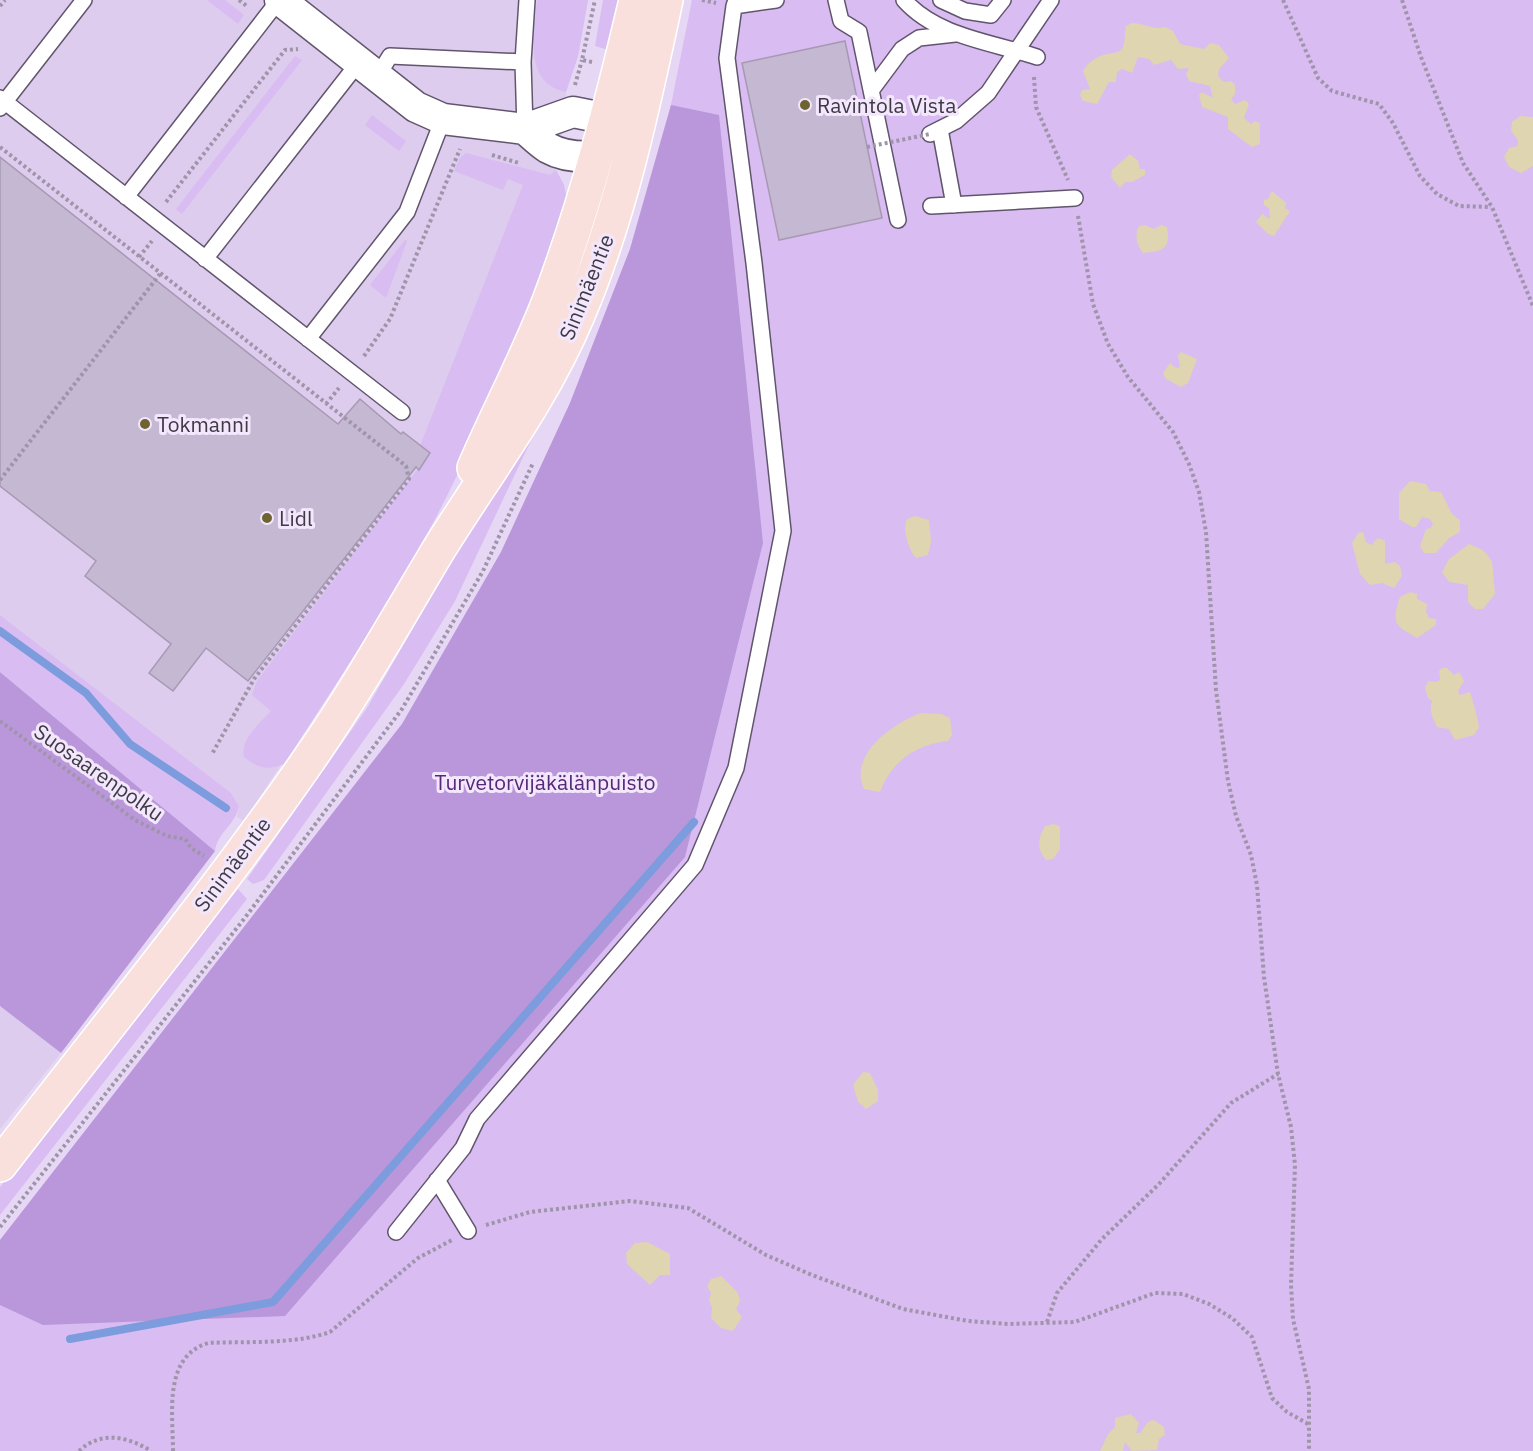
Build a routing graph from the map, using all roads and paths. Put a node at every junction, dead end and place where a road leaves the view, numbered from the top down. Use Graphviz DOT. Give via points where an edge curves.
graph roads {
  1 [pos="5,0"];
  2 [pos="84,0"];
  3 [pos="279,0"];
  4 [pos="527,0"];
  5 [pos="636,0"];
  6 [pos="666,0"];
  7 [pos="776,0"];
  8 [pos="836,0"];
  9 [pos="904,0"];
  10 [pos="941,0"];
  11 [pos="1003,0"];
  12 [pos="1051,0"];
  13 [pos="1282,0"];
  14 [pos="1402,0"];
  15 [pos="735,3"];
  16 [pos="0,6"];
  17 [pos="317,29"];
  18 [pos="958,34"];
  19 [pos="1015,49"];
  20 [pos="1037,57"];
  21 [pos="523,62"];
  22 [pos="368,69"];
  23 [pos="873,88"];
  24 [pos="2,103"];
  25 [pos="443,119"];
  26 [pos="608,119"];
  27 [pos="525,129"];
  28 [pos="935,131"];
  29 [pos="0,147"];
  30 [pos="867,147"];
  31 [pos="471,150"];
  32 [pos="633,150"];
  33 [pos="481,152"];
  34 [pos="596,158"];
  35 [pos="522,163"];
  36 [pos="126,197"];
  37 [pos="1075,198"];
  38 [pos="954,205"];
  39 [pos="931,206"];
  40 [pos="1492,207"];
  41 [pos="898,220"];
  42 [pos="164,226"];
  43 [pos="139,257"];
  44 [pos="205,259"];
  45 [pos="160,274"];
  46 [pos="1533,306"];
  47 [pos="308,339"];
  48 [pos="352,374"];
  49 [pos="326,404"];
  50 [pos="402,412"];
  51 [pos="0,480"];
  52 [pos="441,547"];
  53 [pos="0,721"];
  54 [pos="212,754"];
  55 [pos="185,839"];
  56 [pos="261,896"];
  57 [pos="1278,1074"];
  58 [pos="0,1165"];
  59 [pos="437,1180"];
  60 [pos="0,1227"];
  61 [pos="468,1231"];
  62 [pos="396,1232"];
  63 [pos="1047,1322"];
  64 [pos="1308,1424"];
  65 [pos="79,1451"];
  66 [pos="152,1451"];
  67 [pos="172,1451"];
  68 [pos="1310,1451"];
  1 -- 16 [label="path"];
  2 -- 24 [label="lane"];
  3 -- 17 [label="street"];
  3 -- 36 [label="lane"];
  4 -- 21 [label="lane"];
  5 -- 26 [label="main road, Sinimäentie"];
  6 -- 32 [label="main road, Sinimäentie"];
  7 -- 15 [label="lane"];
  8 -- 23 [label="lane" via="842,21 859,32"];
  9 -- 18 [label="lane" via="928,21"];
  10 -- 11 [label="lane" via="964,11 991,15"];
  12 -- 19 [label="lane"];
  13 -- 40 [label="path" via="1318,78 1332,90 1378,104 1393,123 1420,176 1437,195 1459,206"];
  14 -- 40 [label="path" via="1463,163"];
  15 -- 59 [label="lane" via="727,58 783,531 736,768 695,865 477,1119 463,1148"];
  17 -- 22 [label="street"];
  17 -- 42 [label="path" via="302,49 285,50 166,201"];
  18 -- 19 [label="lane"];
  18 -- 23 [label="lane" via="919,38 902,49"];
  19 -- 20 [label="lane"];
  19 -- 28 [label="lane" via="988,93 956,121"];
  20 -- 37 [label="path" via="1036,107"];
  21 -- 22 [label="lane" via="390,56"];
  21 -- 27 [label="lane"];
  22 -- 25 [label="street" via="416,106"];
  22 -- 44 [label="lane"];
  23 -- 41 [label="lane"];
  24 -- 36 [label="lane"];
  25 -- 27 [label="street"];
  25 -- 47 [label="lane" via="407,212"];
  26 -- 27 [label="street" via="573,112"];
  26 -- 32 [label="street"];
  26 -- 34 [label="main road, Sinimäentie"];
  27 -- 34 [label="street" via="548,148"];
  28 -- 30 [label="path, bridge"];
  28 -- 38 [label="lane"];
  29 -- 43 [label="path"];
  31 -- 48 [label="path" via="460,147 390,319"];
  32 -- 34 [label="street"];
  32 -- 52 [label="main road, Sinimäentie" via="577,318 525,417"];
  33 -- 35 [label="path"];
  34 -- 52 [label="main road, Sinimäentie" via="548,304"];
  36 -- 42 [label="lane"];
  37 -- 38 [label="lane"];
  37 -- 57 [label="path" via="1093,304 1108,344 1128,377 1173,432 1199,492 1228,781 1257,885 1264,977"];
  38 -- 39 [label="lane"];
  40 -- 46 [label="path"];
  42 -- 43 [label="path"];
  42 -- 44 [label="lane"];
  43 -- 45 [label="path"];
  44 -- 47 [label="lane"];
  45 -- 49 [label="path"];
  45 -- 51 [label="path"];
  47 -- 48 [label="lane"];
  48 -- 49 [label="path"];
  48 -- 50 [label="lane"];
  49 -- 54 [label="path" via="406,466 409,479 254,679"];
  52 -- 58 [label="main road, Sinimäentie" via="362,681 277,804"];
  53 -- 55 [label="path, Suosaarenpolku" via="135,820 167,836"];
  56 -- 60 [label="path"];
  57 -- 63 [label="path" via="1232,1103 1102,1239 1057,1293"];
  57 -- 64 [label="path" via="1291,1127 1295,1165 1291,1285 1293,1318 1309,1389"];
  59 -- 61 [label="lane"];
  59 -- 62 [label="lane"];
  61 -- 63 [label="path" via="530,1212 630,1201 670,1205 688,1208 766,1255 903,1309 968,1321"];
  61 -- 67 [label="path" via="418,1258 330,1332 283,1340 208,1343 191,1351 175,1377"];
  63 -- 64 [label="path" via="1075,1322 1155,1293 1183,1294 1201,1300 1232,1318 1252,1337 1272,1398 1287,1413"];
  64 -- 68 [label="path"];
  65 -- 66 [label="path" via="85,1445 113,1437 133,1439"];
}
